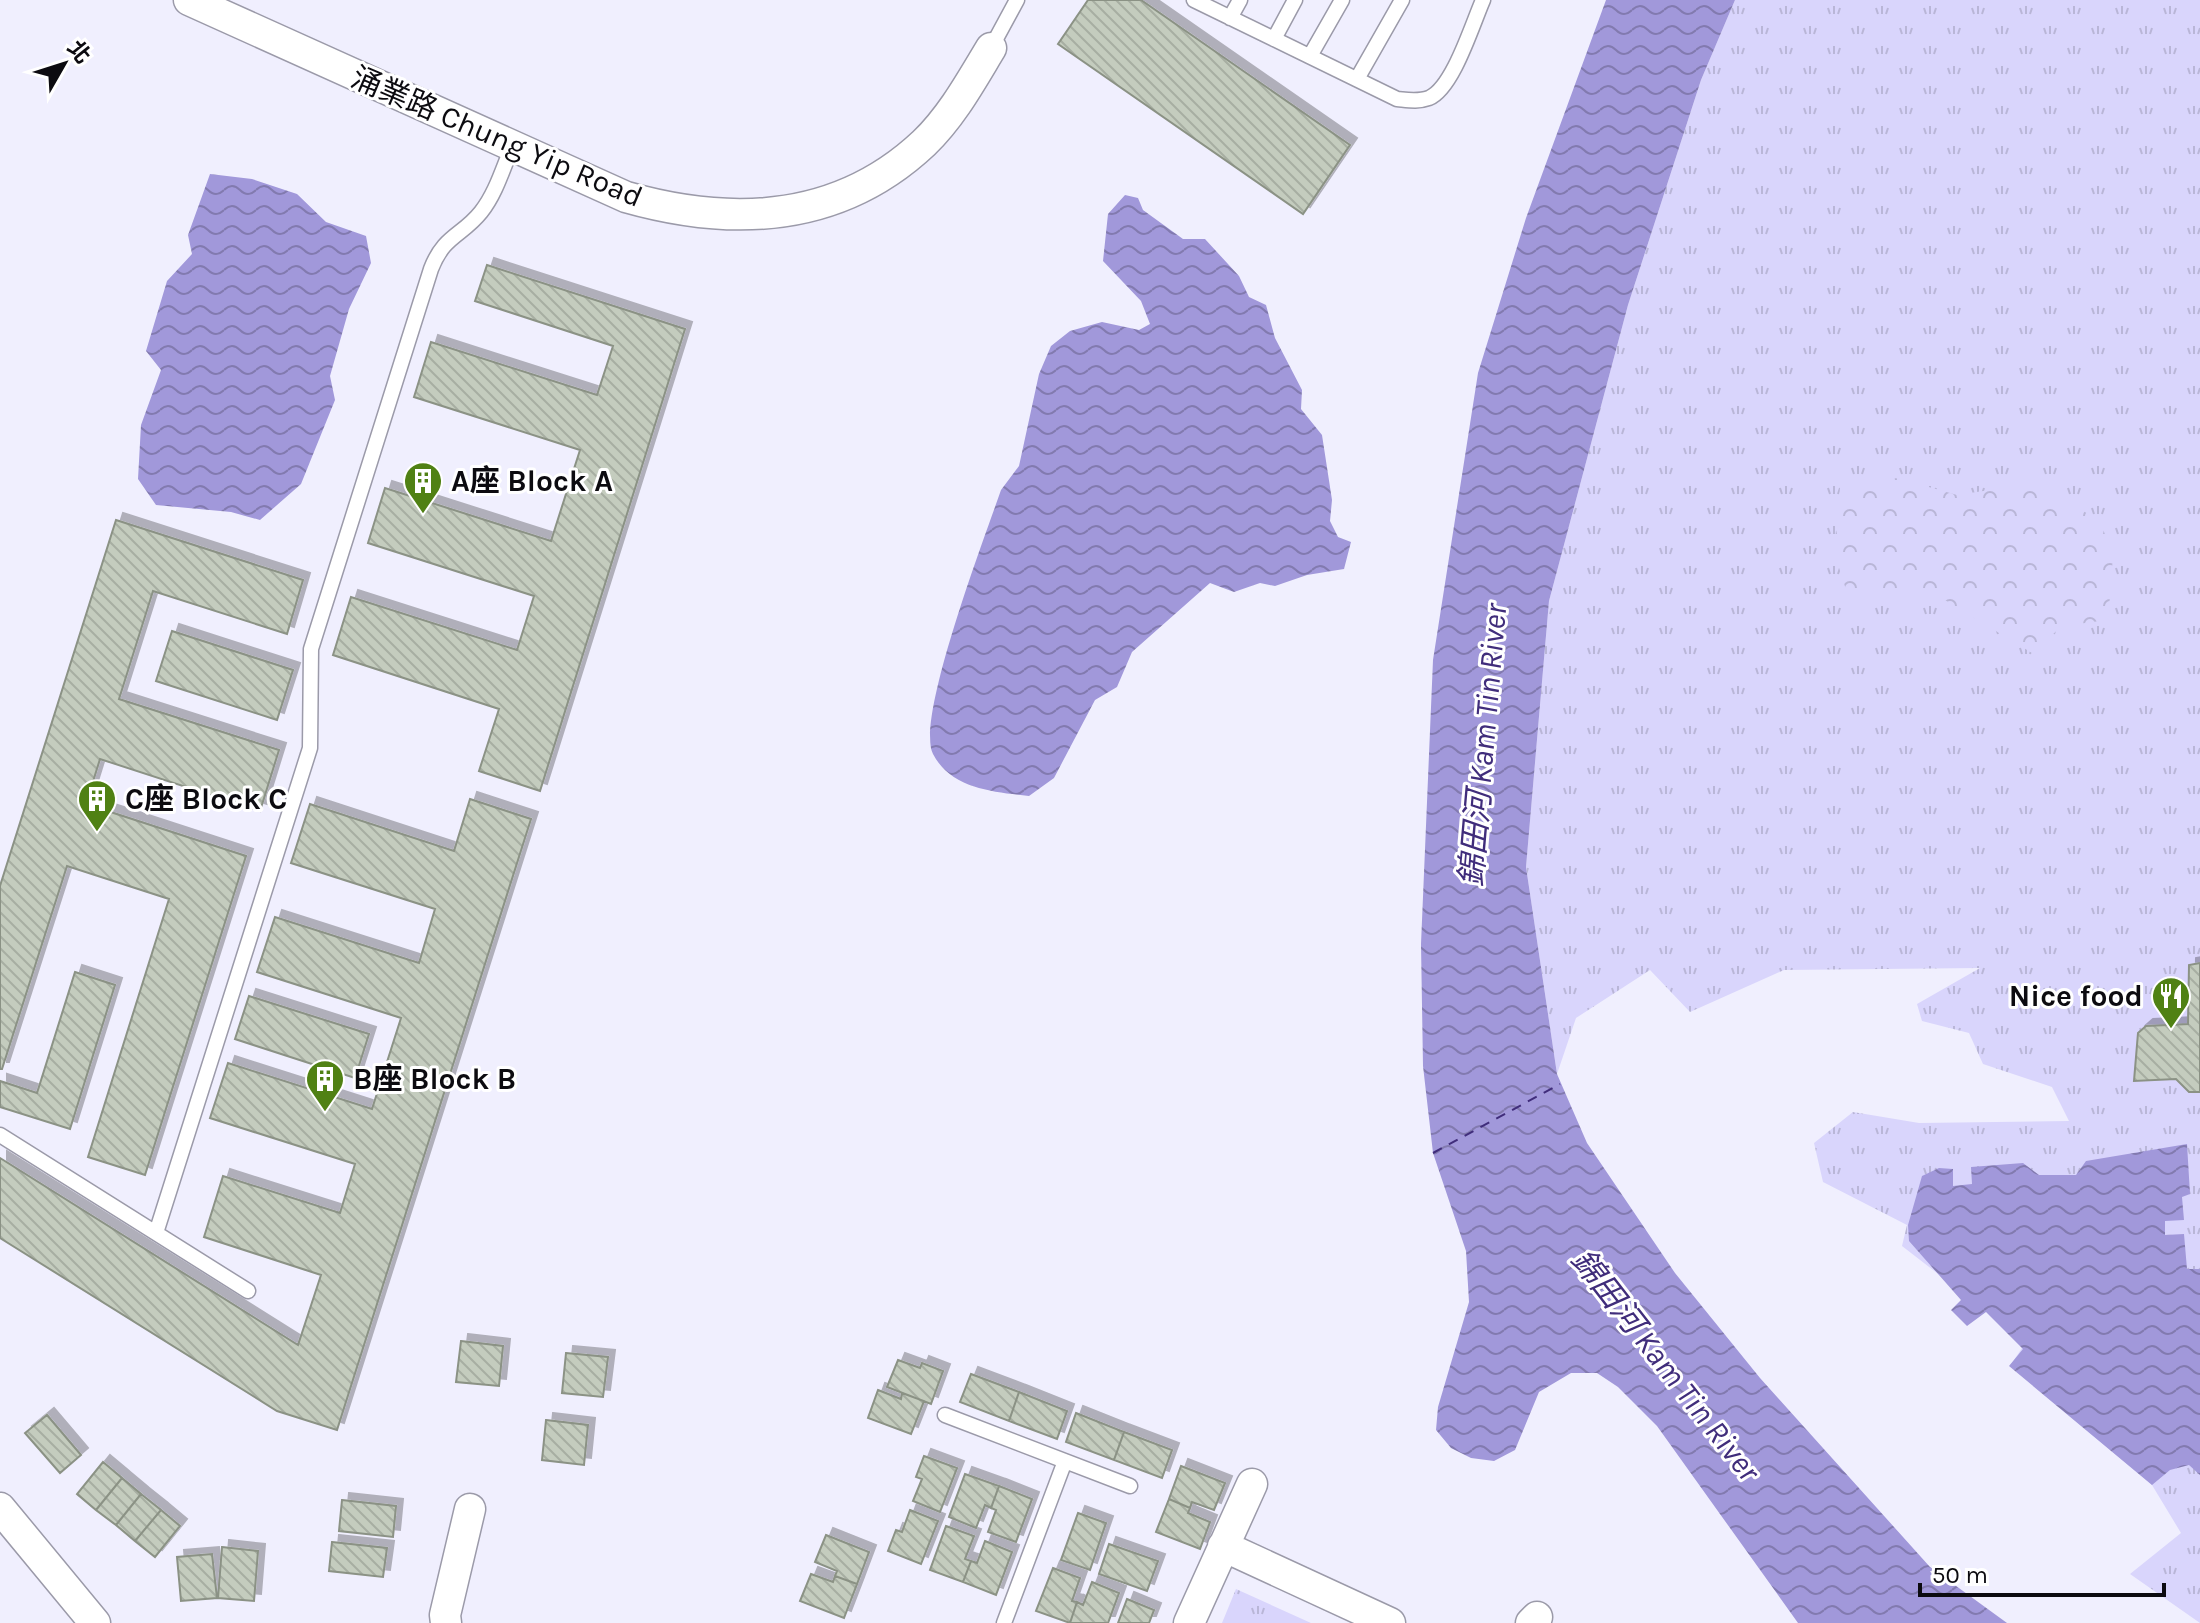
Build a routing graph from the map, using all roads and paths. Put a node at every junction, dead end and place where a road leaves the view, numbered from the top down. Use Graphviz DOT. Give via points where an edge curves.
graph roads {
  1 [pos="189,0"];
  2 [pos="1017,0"];
  3 [pos="1194,0"];
  4 [pos="1240,0"];
  5 [pos="1295,0"];
  6 [pos="1342,0"];
  7 [pos="1402,0"];
  8 [pos="1483,0"];
  9 [pos="1230,18"];
  10 [pos="1274,39"];
  11 [pos="991,48"];
  12 [pos="1310,56"];
  13 [pos="1357,79"];
  14 [pos="512,147"];
  15 [pos="0,1135"];
  16 [pos="156,1233"];
  17 [pos="248,1291"];
  18 [pos="945,1415"];
  19 [pos="1065,1461"];
  20 [pos="1252,1484"];
  21 [pos="1130,1486"];
  22 [pos="0,1508"];
  23 [pos="470,1509"];
  24 [pos="1223,1546"];
  25 [pos="92,1622"];
  26 [pos="446,1623"];
  27 [pos="1004,1623"];
  28 [pos="1189,1623"];
  29 [pos="1390,1623"];
  1 -- 14 [label="street, 涌業路 Chung Yip Road"];
  2 -- 11 [label="lane"];
  3 -- 9 [label="lane"];
  4 -- 9 [label="lane"];
  5 -- 10 [label="lane"];
  6 -- 12 [label="lane"];
  7 -- 13 [label="lane"];
  8 -- 13 [label="lane" via="1447,84 1430,98 1397,99"];
  9 -- 10 [label="lane"];
  10 -- 12 [label="lane"];
  11 -- 14 [label="street, 涌業路 Chung Yip Road" via="951,112 924,142 872,182 818,205 741,216 668,209 626,197"];
  12 -- 13 [label="lane"];
  14 -- 16 [label="lane" via="484,209 447,240 431,269 311,649 310,748"];
  15 -- 16 [label="lane"];
  16 -- 17 [label="lane"];
  18 -- 19 [label="lane"];
  19 -- 21 [label="lane"];
  19 -- 27 [label="lane"];
  20 -- 24 [label="street"];
  22 -- 25 [label="street"];
  23 -- 26 [label="street"];
  24 -- 28 [label="street"];
  24 -- 29 [label="street"];
}
